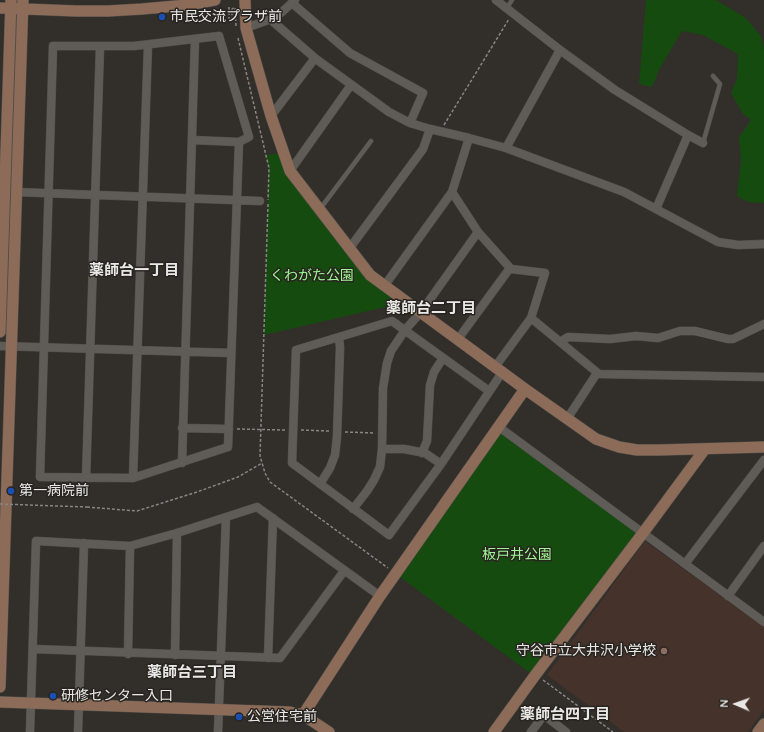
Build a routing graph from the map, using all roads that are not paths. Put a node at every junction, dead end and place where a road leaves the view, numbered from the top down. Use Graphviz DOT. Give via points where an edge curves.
graph roads {
  1 [pos="215,0"];
  2 [pos="245,0"];
  3 [pos="496,0"];
  4 [pos="512,0"];
  5 [pos="293,1"];
  6 [pos="187,2"];
  7 [pos="22,5"];
  8 [pos="7,6"];
  9 [pos="510,10"];
  10 [pos="270,19"];
  11 [pos="246,28"];
  12 [pos="195,39"];
  13 [pos="148,45"];
  14 [pos="100,47"];
  15 [pos="560,50"];
  16 [pos="315,58"];
  17 [pos="713,76"];
  18 [pos="351,85"];
  19 [pos="271,116"];
  20 [pos="410,123"];
  21 [pos="430,129"];
  22 [pos="688,135"];
  23 [pos="469,138"];
  24 [pos="192,140"];
  25 [pos="370,141"];
  26 [pos="239,142"];
  27 [pos="703,143"];
  28 [pos="506,148"];
  29 [pos="290,171"];
  30 [pos="7,192"];
  31 [pos="452,192"];
  32 [pos="49,194"];
  33 [pos="95,195"];
  34 [pos="143,197"];
  35 [pos="190,198"];
  36 [pos="238,200"];
  37 [pos="260,201"];
  38 [pos="656,209"];
  39 [pos="319,210"];
  40 [pos="478,232"];
  41 [pos="764,244"];
  42 [pos="349,249"];
  43 [pos="510,268"];
  44 [pos="385,285"];
  45 [pos="421,312"];
  46 [pos="531,318"];
  47 [pos="764,324"];
  48 [pos="406,330"];
  49 [pos="0,332"];
  50 [pos="339,337"];
  51 [pos="458,339"];
  52 [pos="560,342"];
  53 [pos="6,346"];
  54 [pos="44,347"];
  55 [pos="90,348"];
  56 [pos="137,350"];
  57 [pos="184,352"];
  58 [pos="231,353"];
  59 [pos="443,358"];
  60 [pos="499,369"];
  61 [pos="597,373"];
  62 [pos="764,377"];
  63 [pos="525,389"];
  64 [pos="489,391"];
  65 [pos="567,419"];
  66 [pos="500,427"];
  67 [pos="182,428"];
  68 [pos="229,429"];
  69 [pos="764,447"];
  70 [pos="382,448"];
  71 [pos="705,449"];
  72 [pos="422,453"];
  73 [pos="764,460"];
  74 [pos="182,462"];
  75 [pos="441,464"];
  76 [pos="86,478"];
  77 [pos="133,478"];
  78 [pos="320,484"];
  79 [pos="353,509"];
  80 [pos="226,517"];
  81 [pos="273,518"];
  82 [pos="177,533"];
  83 [pos="643,533"];
  84 [pos="84,543"];
  85 [pos="130,546"];
  86 [pos="764,546"];
  87 [pos="685,564"];
  88 [pos="344,571"];
  89 [pos="380,596"];
  90 [pos="728,596"];
  91 [pos="764,622"];
  92 [pos="33,649"];
  93 [pos="80,652"];
  94 [pos="128,654"];
  95 [pos="175,655"];
  96 [pos="222,656"];
  97 [pos="268,658"];
  98 [pos="0,687"];
  99 [pos="0,702"];
  100 [pos="30,704"];
  101 [pos="78,705"];
  102 [pos="219,710"];
  103 [pos="304,715"];
  104 [pos="30,732"];
  105 [pos="78,732"];
  106 [pos="218,732"];
  107 [pos="329,732"];
  108 [pos="494,732"];
  109 [pos="531,732"];
  110 [pos="566,732"];
  1 -- 6 [label="street"];
  2 -- 11 [label="street"];
  3 -- 9 [label="street"];
  4 -- 9 [label="lane"];
  5 -- 10 [label="street"];
  5 -- 20 [label="street" via="350,53 423,93"];
  6 -- 7 [label="street" via="142,10 108,11 76,11"];
  7 -- 8 [label="street"];
  7 -- 30 [label="street"];
  8 -- 30 [label="street"];
  9 -- 15 [label="street"];
  10 -- 11 [label="street"];
  10 -- 16 [label="street"];
  11 -- 19 [label="street"];
  12 -- 13 [label="street"];
  12 -- 24 [label="street"];
  12 -- 26 [label="street" via="219,36 248,137"];
  13 -- 14 [label="street"];
  13 -- 34 [label="street"];
  14 -- 32 [label="street" via="53,46"];
  14 -- 33 [label="street"];
  15 -- 22 [label="street" via="616,90"];
  15 -- 28 [label="street"];
  16 -- 18 [label="street"];
  16 -- 19 [label="street"];
  17 -- 27 [label="lane" via="720,84"];
  18 -- 20 [label="street" via="389,112"];
  18 -- 29 [label="street"];
  19 -- 29 [label="street"];
  20 -- 21 [label="street"];
  21 -- 23 [label="street"];
  21 -- 42 [label="street" via="423,148"];
  22 -- 27 [label="street"];
  22 -- 38 [label="street"];
  23 -- 28 [label="street"];
  23 -- 31 [label="street"];
  24 -- 26 [label="street"];
  24 -- 35 [label="street"];
  25 -- 39 [label="lane"];
  26 -- 36 [label="street"];
  28 -- 38 [label="street" via="624,192"];
  29 -- 39 [label="street"];
  30 -- 32 [label="street"];
  30 -- 49 [label="street"];
  30 -- 53 [label="street"];
  31 -- 40 [label="street"];
  31 -- 44 [label="street"];
  32 -- 33 [label="street"];
  32 -- 54 [label="street"];
  33 -- 34 [label="street"];
  33 -- 55 [label="street"];
  34 -- 35 [label="street"];
  34 -- 56 [label="street"];
  35 -- 36 [label="street"];
  35 -- 57 [label="street"];
  36 -- 37 [label="street"];
  36 -- 58 [label="street"];
  38 -- 41 [label="street" via="718,242 738,245"];
  39 -- 42 [label="street"];
  40 -- 43 [label="street"];
  40 -- 45 [label="street"];
  42 -- 44 [label="street" via="370,275"];
  43 -- 46 [label="street" via="545,273"];
  43 -- 51 [label="street"];
  44 -- 45 [label="street"];
  45 -- 48 [label="street"];
  45 -- 51 [label="street"];
  46 -- 52 [label="street"];
  46 -- 60 [label="street"];
  47 -- 52 [label="street" via="734,339 695,331 680,331 658,338 568,337"];
  48 -- 50 [label="street" via="392,321"];
  48 -- 59 [label="street"];
  48 -- 70 [label="street" via="386,363"];
  50 -- 78 [label="street" via="335,455"];
  50 -- 78 [label="street" via="296,350 292,463"];
  51 -- 60 [label="street"];
  52 -- 61 [label="street"];
  53 -- 54 [label="street"];
  53 -- 98 [label="street"];
  54 -- 55 [label="street"];
  54 -- 76 [label="street" via="40,477"];
  55 -- 56 [label="street"];
  55 -- 76 [label="street"];
  56 -- 57 [label="street"];
  56 -- 77 [label="street"];
  57 -- 58 [label="street"];
  57 -- 67 [label="street"];
  58 -- 68 [label="street"];
  59 -- 64 [label="street"];
  59 -- 72 [label="street" via="434,372 430,385 427,442"];
  60 -- 63 [label="street"];
  60 -- 64 [label="street"];
  61 -- 62 [label="street"];
  61 -- 65 [label="street"];
  63 -- 65 [label="street"];
  63 -- 66 [label="street"];
  64 -- 75 [label="street"];
  65 -- 71 [label="street" via="596,439 619,447 637,450"];
  66 -- 83 [label="street"];
  66 -- 89 [label="street"];
  67 -- 68 [label="street"];
  67 -- 74 [label="street"];
  68 -- 74 [label="street" via="228,447"];
  69 -- 71 [label="street"];
  70 -- 72 [label="street"];
  70 -- 79 [label="street" via="380,467 374,480"];
  71 -- 83 [label="street"];
  72 -- 75 [label="street"];
  73 -- 87 [label="street"];
  74 -- 77 [label="street"];
  75 -- 79 [label="street" via="389,535"];
  76 -- 77 [label="street"];
  78 -- 79 [label="street"];
  80 -- 81 [label="street" via="257,507"];
  80 -- 82 [label="street"];
  80 -- 96 [label="street"];
  81 -- 88 [label="street"];
  81 -- 97 [label="street"];
  82 -- 85 [label="street"];
  82 -- 95 [label="street"];
  83 -- 87 [label="street"];
  83 -- 108 [label="street"];
  84 -- 85 [label="street"];
  84 -- 92 [label="street" via="36,541"];
  84 -- 93 [label="street"];
  85 -- 94 [label="street"];
  86 -- 90 [label="street"];
  87 -- 90 [label="street"];
  88 -- 89 [label="street"];
  88 -- 97 [label="street" via="280,658"];
  89 -- 103 [label="street"];
  90 -- 91 [label="street"];
  92 -- 93 [label="street"];
  92 -- 100 [label="street"];
  93 -- 94 [label="street"];
  93 -- 101 [label="street"];
  94 -- 95 [label="street"];
  95 -- 96 [label="street"];
  96 -- 97 [label="street"];
  96 -- 102 [label="street"];
  99 -- 100 [label="street"];
  100 -- 101 [label="street"];
  100 -- 104 [label="street"];
  101 -- 102 [label="street"];
  101 -- 105 [label="street"];
  102 -- 103 [label="street" via="289,712"];
  102 -- 106 [label="street"];
  103 -- 107 [label="street"];
  109 -- 110 [label="street" via="544,714"];
}
